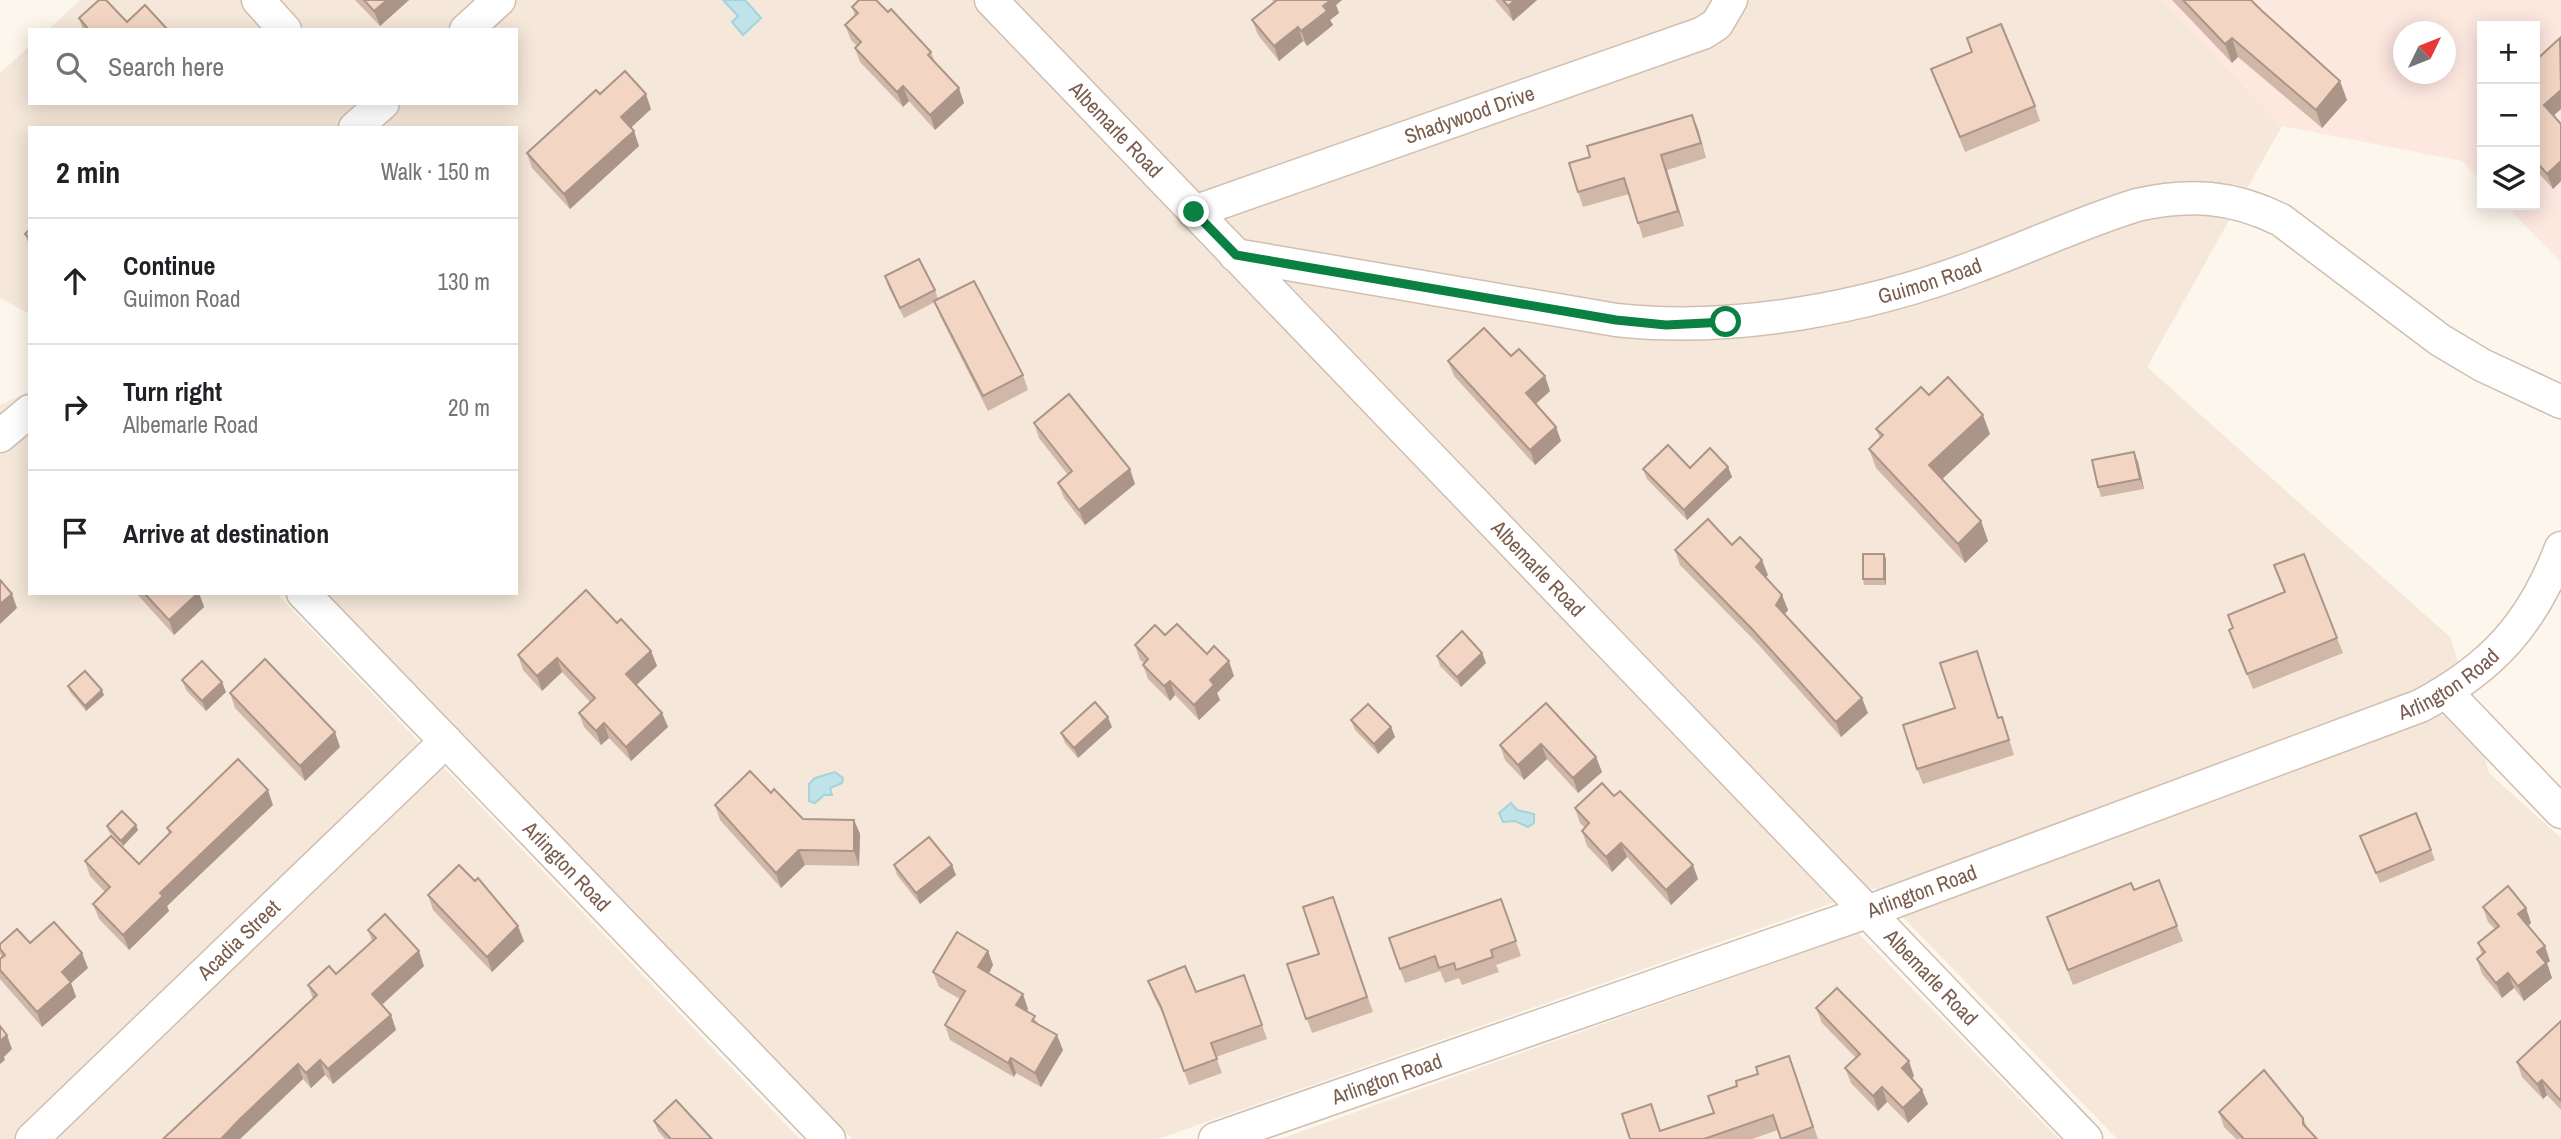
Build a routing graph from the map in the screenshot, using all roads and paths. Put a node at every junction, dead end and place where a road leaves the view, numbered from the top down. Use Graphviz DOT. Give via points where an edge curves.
graph roads {
  1 [pos="258,0"];
  2 [pos="499,0"];
  3 [pos="991,0"];
  4 [pos="1731,0"];
  5 [pos="283,28"];
  6 [pos="468,28"];
  7 [pos="1194,212"];
  8 [pos="1236,255"];
  9 [pos="2561,402"];
  10 [pos="28,413"];
  11 [pos="0,436"];
  12 [pos="2561,548"];
  13 [pos="305,595"];
  14 [pos="2446,692"];
  15 [pos="446,741"];
  16 [pos="2561,812"];
  17 [pos="1867,912"];
  18 [pos="32,1139"];
  19 [pos="829,1139"];
  20 [pos="1215,1139"];
  21 [pos="2087,1139"];
  1 -- 5 [label="street"];
  2 -- 6 [label="street"];
  3 -- 7 [label="street, Albemarle Road"];
  4 -- 7 [label="street, Shadywood Drive" via="1717,24 1703,33"];
  7 -- 8 [label="street, Albemarle Road"];
  8 -- 9 [label="street, Guimon Road" via="1616,320 1666,325 1726,322 1882,296 1975,267 2137,205 2212,197 2257,208 2281,220 2440,340"];
  8 -- 17 [label="street, Albemarle Road"];
  10 -- 11 [label="street"];
  12 -- 14 [label="street, Arlington Road" via="2546,587 2524,621 2483,667"];
  13 -- 15 [label="street, Arlington Road"];
  14 -- 16 [label="street"];
  14 -- 17 [label="street, Arlington Road" via="2388,718"];
  15 -- 18 [label="street, Acadia Street"];
  15 -- 19 [label="street, Arlington Road"];
  17 -- 20 [label="street, Arlington Road"];
  17 -- 21 [label="street, Albemarle Road"];
}
